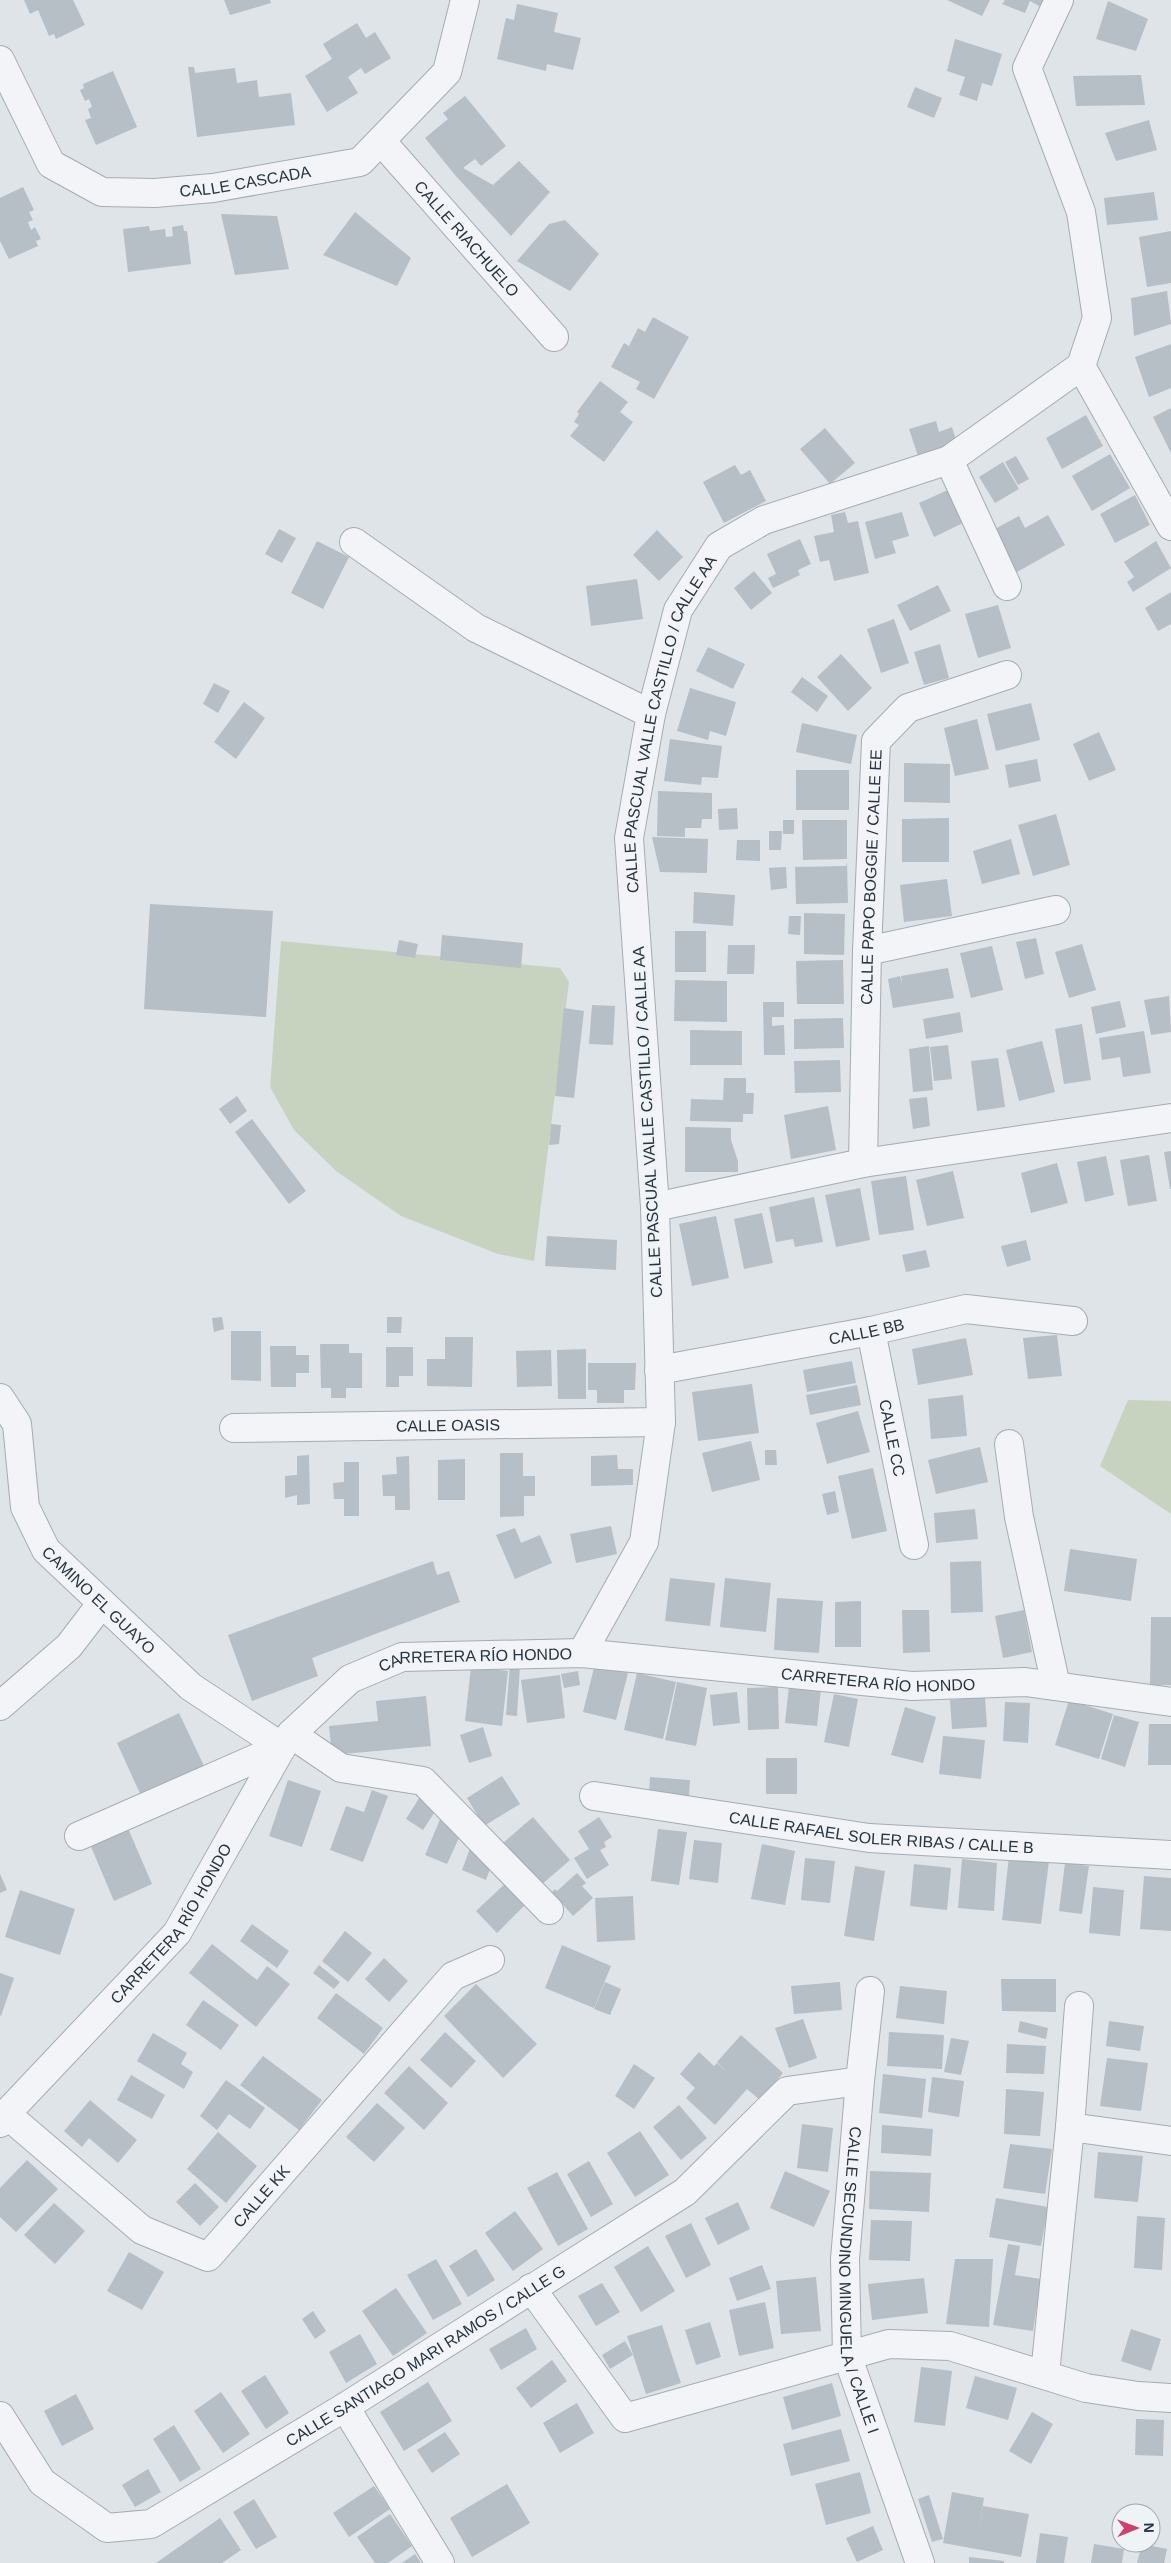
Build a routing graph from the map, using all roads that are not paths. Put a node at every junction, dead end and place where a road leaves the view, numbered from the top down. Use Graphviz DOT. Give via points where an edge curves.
graph roads {
  1 [pos="465,0"];
  2 [pos="1059,0"];
  3 [pos="0,60"];
  4 [pos="381,141"];
  5 [pos="554,337"];
  6 [pos="1081,366"];
  7 [pos="949,460"];
  8 [pos="1171,526"];
  9 [pos="354,542"];
  10 [pos="1007,586"];
  11 [pos="1007,675"];
  12 [pos="651,714"];
  13 [pos="1056,910"];
  14 [pos="867,950"];
  15 [pos="1171,1118"];
  16 [pos="863,1163"];
  17 [pos="655,1207"];
  18 [pos="1074,1321"];
  19 [pos="871,1331"];
  20 [pos="659,1370"];
  21 [pos="0,1399"];
  22 [pos="661,1422"];
  23 [pos="234,1428"];
  24 [pos="1009,1444"];
  25 [pos="914,1545"];
  26 [pos="102,1604"];
  27 [pos="582,1653"];
  28 [pos="1056,1686"];
  29 [pos="1171,1702"];
  30 [pos="0,1706"];
  31 [pos="286,1740"];
  32 [pos="594,1796"];
  33 [pos="79,1836"];
  34 [pos="1171,1855"];
  35 [pos="549,1910"];
  36 [pos="490,1960"];
  37 [pos="870,1991"];
  38 [pos="1079,2006"];
  39 [pos="860,2081"];
  40 [pos="3,2118"];
  41 [pos="1070,2127"];
  42 [pos="1171,2141"];
  43 [pos="531,2288"];
  44 [pos="847,2356"];
  45 [pos="1045,2374"];
  46 [pos="1171,2398"];
  47 [pos="345,2407"];
  48 [pos="0,2416"];
  49 [pos="440,2563"];
  50 [pos="920,2563"];
  1 -- 4 [label="street, CALLE CASCADA" via="447,72"];
  2 -- 6 [label="street" via="1027,68 1081,212 1096,318"];
  3 -- 4 [label="street, CALLE CASCADA" via="51,164 102,192 155,193 213,188 360,162"];
  4 -- 5 [label="street, CALLE RIACHUELO"];
  6 -- 7 [label="street, CALLE PASCUAL VALLE CASTILLO / CALLE AA"];
  6 -- 8 [label="street"];
  7 -- 10 [label="street"];
  7 -- 12 [label="street, CALLE PASCUAL VALLE CASTILLO / CALLE AA" via="764,520 719,546 678,610"];
  9 -- 12 [label="street" via="476,628"];
  11 -- 14 [label="street, CALLE PAPO BOGGIE / CALLE EE" via="908,708 876,741"];
  12 -- 17 [label="street, CALLE PASCUAL VALLE CASTILLO / CALLE AA" via="629,838"];
  13 -- 14 [label="street"];
  14 -- 16 [label="street, CALLE PAPO BOGGIE / CALLE EE"];
  15 -- 16 [label="street"];
  16 -- 17 [label="street"];
  17 -- 20 [label="street, CALLE PASCUAL VALLE CASTILLO / CALLE AA"];
  18 -- 19 [label="street, CALLE BB" via="966,1308"];
  19 -- 20 [label="street, CALLE BB"];
  19 -- 25 [label="street, CALLE CC"];
  20 -- 22 [label="street, CALLE PASCUAL VALLE CASTILLO / CALLE AA"];
  21 -- 26 [label="street, CAMINO EL GUAYO" via="17,1424 25,1507 46,1550"];
  22 -- 23 [label="street, CALLE OASIS"];
  22 -- 27 [label="street, CALLE PASCUAL VALLE CASTILLO / CALLE AA" via="644,1542"];
  24 -- 28 [label="street" via="1019,1517"];
  26 -- 30 [label="street" via="69,1646"];
  26 -- 31 [label="street, CAMINO EL GUAYO" via="190,1687"];
  27 -- 28 [label="street, CARRETERA RÍO HONDO" via="912,1686 1025,1682"];
  27 -- 31 [label="street, CARRETERA RÍO HONDO" via="402,1657 350,1679"];
  28 -- 29 [label="street, CARRETERA RÍO HONDO"];
  31 -- 33 [label="street"];
  31 -- 35 [label="street, CAMINO EL GUAYO" via="341,1768 422,1782"];
  31 -- 40 [label="street, CARRETERA RÍO HONDO" via="177,1933"];
  32 -- 34 [label="street, CALLE RAFAEL SOLER RIBAS / CALLE B" via="869,1838"];
  36 -- 40 [label="street, CALLE KK" via="453,1976 208,2257 142,2230"];
  37 -- 39 [label="street, CALLE SECUNDINO MINGUELA / CALLE I"];
  38 -- 41 [label="street"];
  39 -- 43 [label="street, CALLE SANTIAGO MARI RAMOS / CALLE G" via="787,2091 685,2192"];
  39 -- 44 [label="street, CALLE SECUNDINO MINGUELA / CALLE I" via="845,2259"];
  41 -- 42 [label="street"];
  41 -- 45 [label="street"];
  43 -- 44 [label="street" via="625,2418"];
  43 -- 47 [label="street, CALLE SANTIAGO MARI RAMOS / CALLE G"];
  44 -- 45 [label="street" via="889,2344 950,2346"];
  44 -- 50 [label="street, CALLE SECUNDINO MINGUELA / CALLE I"];
  45 -- 46 [label="street" via="1086,2388"];
  47 -- 48 [label="street, CALLE SANTIAGO MARI RAMOS / CALLE G" via="151,2524 107,2528 42,2482"];
  47 -- 49 [label="street"];
}
